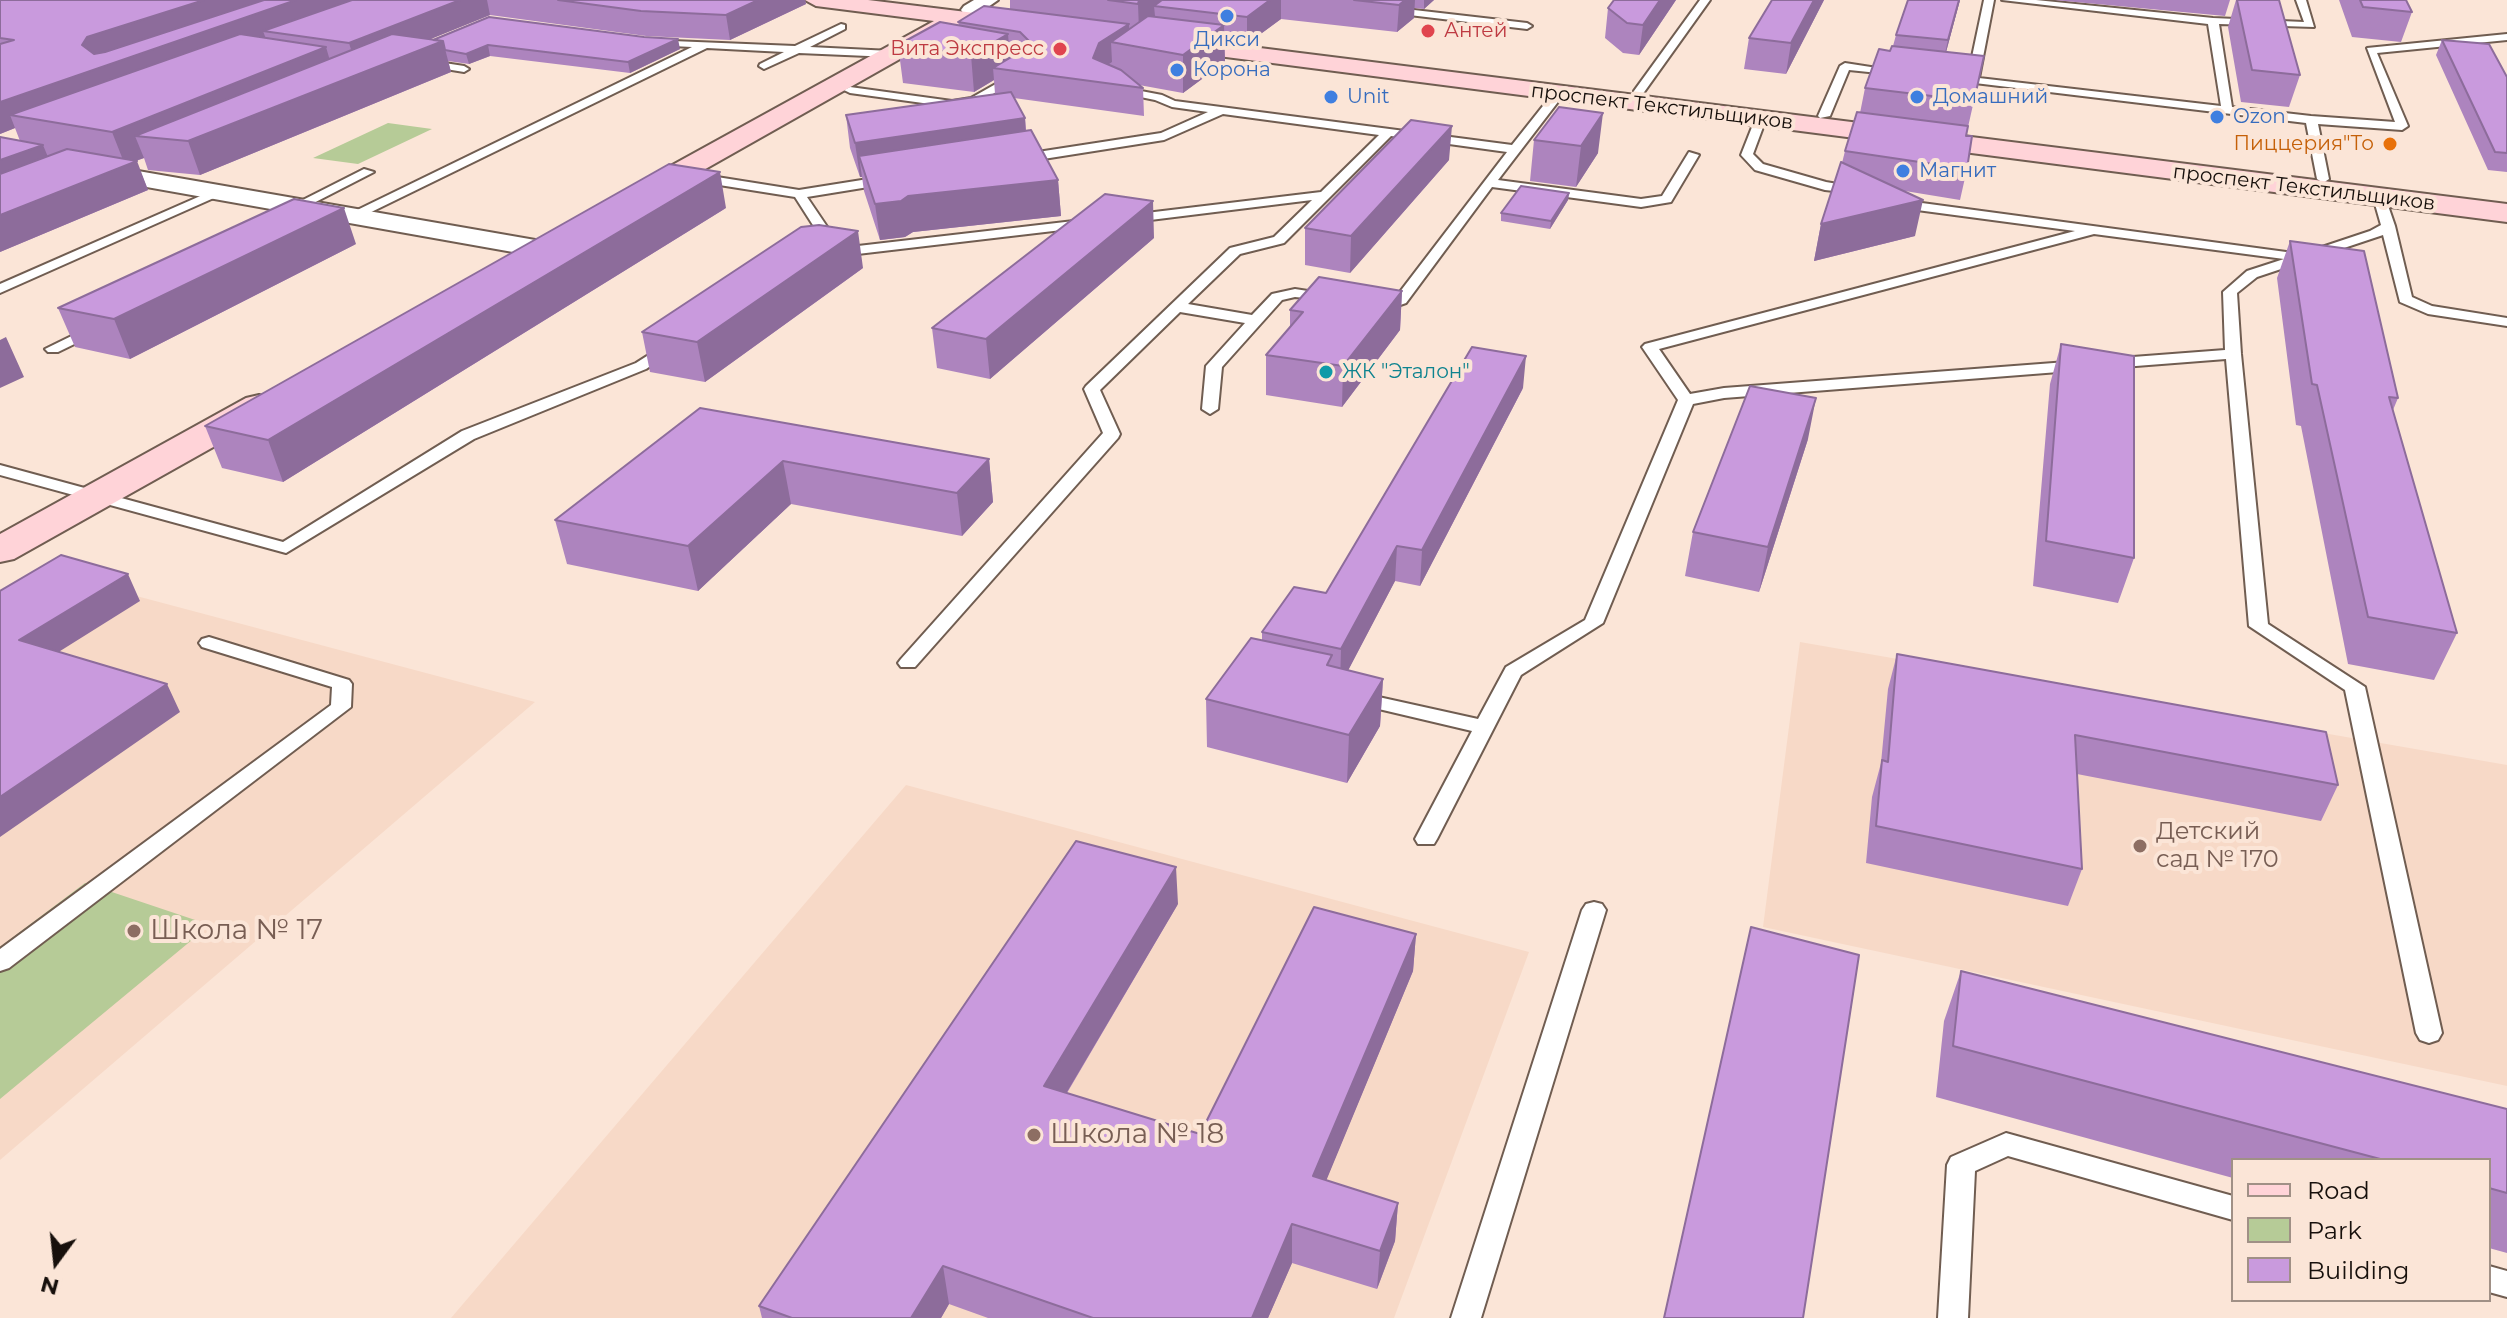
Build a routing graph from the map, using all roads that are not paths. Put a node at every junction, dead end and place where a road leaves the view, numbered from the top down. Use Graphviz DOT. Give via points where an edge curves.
graph roads {
  1 [pos="816,0"];
  2 [pos="890,0"];
  3 [pos="1705,0"];
  4 [pos="1989,0"];
  5 [pos="2007,0"];
  6 [pos="2301,0"];
  7 [pos="972,9"];
  8 [pos="1380,9"];
  9 [pos="2213,21"];
  10 [pos="1050,24"];
  11 [pos="1527,26"];
  12 [pos="841,27"];
  13 [pos="2507,37"];
  14 [pos="646,42"];
  15 [pos="703,46"];
  16 [pos="795,49"];
  17 [pos="891,54"];
  18 [pos="410,60"];
  19 [pos="1008,61"];
  20 [pos="764,66"];
  21 [pos="464,69"];
  22 [pos="1916,74"];
  23 [pos="1944,77"];
  24 [pos="1973,80"];
  25 [pos="1103,84"];
  26 [pos="850,90"];
  27 [pos="1638,93"];
  28 [pos="1558,94"];
  29 [pos="1223,110"];
  30 [pos="2227,110"];
  31 [pos="1824,116"];
  32 [pos="1760,119"];
  33 [pos="2311,120"];
  34 [pos="1389,132"];
  35 [pos="30,134"];
  36 [pos="0,145"];
  37 [pos="1514,149"];
  38 [pos="0,154"];
  39 [pos="1693,155"];
  40 [pos="997,162"];
  41 [pos="144,163"];
  42 [pos="85,170"];
  43 [pos="368,172"];
  44 [pos="676,174"];
  45 [pos="116,175"];
  46 [pos="906,177"];
  47 [pos="2323,179"];
  48 [pos="56,181"];
  49 [pos="1489,183"];
  50 [pos="219,193"];
  51 [pos="1873,193"];
  52 [pos="799,194"];
  53 [pos="1324,195"];
  54 [pos="2379,197"];
  55 [pos="2507,202"];
  56 [pos="1922,207"];
  57 [pos="609,211"];
  58 [pos="2507,213"];
  59 [pos="346,214"];
  60 [pos="304,216"];
  61 [pos="2388,226"];
  62 [pos="2094,230"];
  63 [pos="554,241"];
  64 [pos="2302,257"];
  65 [pos="499,272"];
  66 [pos="0,289"];
  67 [pos="1177,307"];
  68 [pos="1254,320"];
  69 [pos="110,322"];
  70 [pos="2507,322"];
  71 [pos="678,341"];
  72 [pos="53,349"];
  73 [pos="2233,354"];
  74 [pos="291,388"];
  75 [pos="1686,400"];
  76 [pos="1210,409"];
  77 [pos="0,470"];
  78 [pos="97,496"];
  79 [pos="0,550"];
  80 [pos="209,643"];
  81 [pos="908,663"];
  82 [pos="1338,694"];
  83 [pos="1484,727"];
  84 [pos="1426,839"];
  85 [pos="1594,910"];
  86 [pos="0,962"];
  87 [pos="2429,1033"];
  88 [pos="2231,1207"];
  89 [pos="1466,1318"];
  90 [pos="1953,1318"];
  1 -- 7 [label="main road"];
  2 -- 7 [label="main road"];
  3 -- 27 [label="lane"];
  4 -- 24 [label="lane"];
  5 -- 9 [label="lane"];
  6 -- 9 [label="lane" via="2310,25"];
  7 -- 10 [label="main road"];
  7 -- 17 [label="main road"];
  8 -- 11 [label="lane"];
  9 -- 30 [label="lane"];
  12 -- 16 [label="lane"];
  13 -- 33 [label="lane" via="2371,50 2402,126"];
  14 -- 15 [label="lane"];
  15 -- 16 [label="lane"];
  15 -- 59 [label="lane"];
  16 -- 17 [label="lane"];
  16 -- 20 [label="lane"];
  17 -- 44 [label="main road"];
  18 -- 21 [label="lane"];
  19 -- 26 [label="lane" via="1025,70 974,101 952,104"];
  22 -- 31 [label="lane" via="1845,66"];
  23 -- 24 [label="lane"];
  24 -- 30 [label="lane"];
  25 -- 29 [label="lane" via="1172,104"];
  27 -- 28 [label="main road, проспект Текстильщиков" via="1141,35"];
  27 -- 31 [label="main road, проспект Текстильщиков"];
  28 -- 32 [label="main road, проспект Текстильщиков"];
  28 -- 37 [label="lane"];
  29 -- 34 [label="lane"];
  29 -- 40 [label="lane" via="1164,136"];
  30 -- 33 [label="lane"];
  31 -- 47 [label="main road, проспект Текстильщиков"];
  32 -- 51 [label="lane" via="1747,155 1759,167"];
  32 -- 54 [label="main road, проспект Текстильщиков"];
  33 -- 47 [label="lane"];
  34 -- 37 [label="lane"];
  34 -- 53 [label="lane"];
  35 -- 36 [label="street"];
  37 -- 49 [label="lane"];
  38 -- 42 [label="street"];
  39 -- 49 [label="lane" via="1666,199 1641,203"];
  41 -- 45 [label="lane"];
  42 -- 45 [label="street"];
  42 -- 48 [label="lane"];
  43 -- 60 [label="lane"];
  44 -- 52 [label="lane"];
  44 -- 57 [label="main road"];
  45 -- 50 [label="street"];
  46 -- 52 [label="lane"];
  47 -- 55 [label="main road, проспект Текстильщиков"];
  49 -- 68 [label="lane" via="1401,300 1386,306 1295,293 1277,297"];
  50 -- 60 [label="street"];
  50 -- 66 [label="lane"];
  52 -- 53 [label="lane" via="825,234 801,257"];
  53 -- 67 [label="lane" via="1279,240 1235,251"];
  54 -- 58 [label="main road, проспект Текстильщиков"];
  54 -- 61 [label="lane"];
  56 -- 62 [label="lane"];
  59 -- 60 [label="street"];
  59 -- 63 [label="street"];
  61 -- 64 [label="lane" via="2339,248"];
  61 -- 70 [label="lane" via="2405,299 2428,310"];
  62 -- 64 [label="lane"];
  62 -- 75 [label="lane" via="1650,347"];
  63 -- 65 [label="main road"];
  64 -- 73 [label="lane" via="2252,274 2230,292"];
  67 -- 68 [label="lane"];
  67 -- 81 [label="lane" via="1092,389 1112,434"];
  68 -- 76 [label="lane" via="1214,366"];
  69 -- 72 [label="lane"];
  71 -- 78 [label="lane" via="641,366 468,435 286,548"];
  73 -- 75 [label="lane"];
  73 -- 87 [label="lane" via="2259,626 2355,687"];
  74 -- 78 [label="main road"];
  75 -- 83 [label="lane" via="1593,623 1513,671"];
  77 -- 78 [label="lane"];
  78 -- 79 [label="main road"];
  80 -- 86 [label="lane" via="342,684 341,707"];
  82 -- 83 [label="lane"];
  83 -- 84 [label="lane"];
  85 -- 89 [label="lane"];
  88 -- 90 [label="lane" via="2006,1144 1961,1165"];
}
